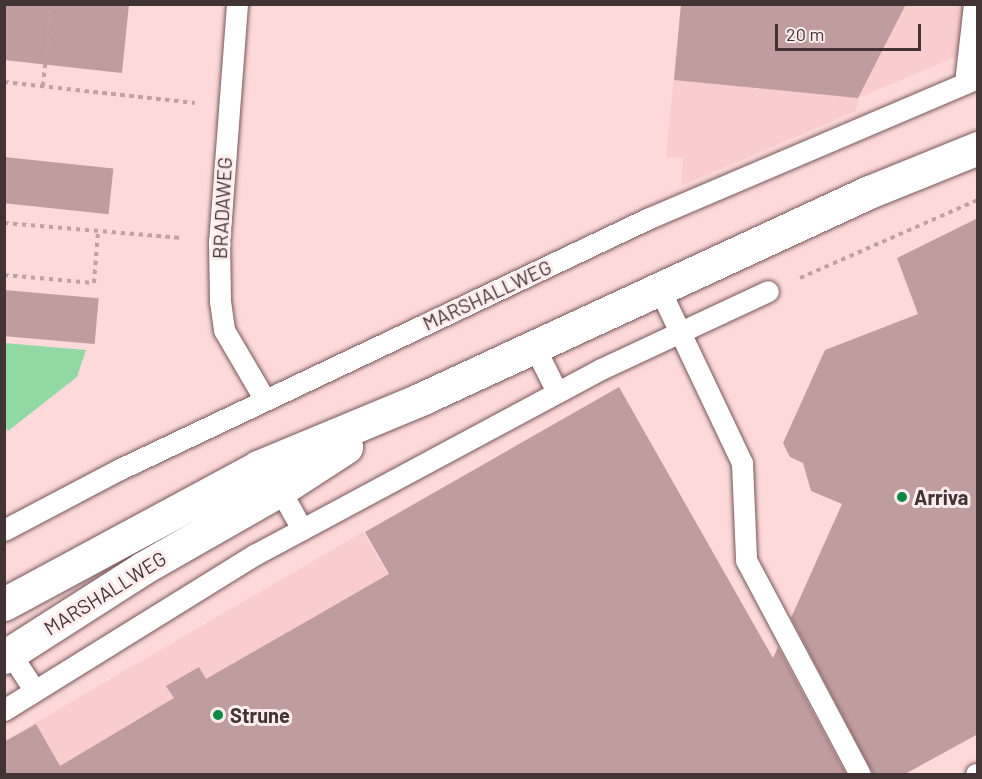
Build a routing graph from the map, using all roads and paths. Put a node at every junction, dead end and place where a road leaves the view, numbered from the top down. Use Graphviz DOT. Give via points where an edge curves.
graph roads {
  1 [pos="51,4"];
  2 [pos="237,4"];
  3 [pos="974,4"];
  4 [pos="971,81"];
  5 [pos="4,82"];
  6 [pos="43,86"];
  7 [pos="228,107"];
  8 [pos="978,148"];
  9 [pos="978,200"];
  10 [pos="4,223"];
  11 [pos="98,232"];
  12 [pos="219,241"];
  13 [pos="4,275"];
  14 [pos="659,288"];
  15 [pos="768,291"];
  16 [pos="681,334"];
  17 [pos="534,346"];
  18 [pos="557,392"];
  19 [pos="421,399"];
  20 [pos="265,400"];
  21 [pos="280,490"];
  22 [pos="302,529"];
  23 [pos="4,530"];
  24 [pos="4,604"];
  25 [pos="7,655"];
  26 [pos="35,691"];
  27 [pos="4,710"];
  28 [pos="860,774"];
  1 -- 6 [label="path"];
  2 -- 7 [label="lane, BRADAWEG"];
  3 -- 4 [label="lane"];
  4 -- 20 [label="lane, MARSHALLWEG" via="647,219"];
  5 -- 6 [label="path"];
  6 -- 7 [label="path"];
  7 -- 12 [label="lane, BRADAWEG"];
  8 -- 14 [label="main road, MARSHALLWEG" via="869,192"];
  9 -- 15 [label="path"];
  10 -- 11 [label="path"];
  11 -- 12 [label="path"];
  11 -- 13 [label="path" via="94,283"];
  12 -- 20 [label="lane, BRADAWEG" via="220,301 225,330"];
  14 -- 16 [label="lane"];
  14 -- 17 [label="main road, MARSHALLWEG"];
  15 -- 16 [label="lane"];
  16 -- 18 [label="lane"];
  16 -- 28 [label="lane" via="742,463 746,560"];
  17 -- 18 [label="lane"];
  17 -- 19 [label="main road, MARSHALLWEG"];
  18 -- 22 [label="lane"];
  19 -- 21 [label="main road, MARSHALLWEG"];
  19 -- 24 [label="main road, MARSHALLWEG" via="258,467"];
  20 -- 23 [label="lane, MARSHALLWEG" via="117,470"];
  21 -- 22 [label="lane"];
  21 -- 25 [label="main road, MARSHALLWEG" via="143,568"];
  22 -- 26 [label="lane"];
  25 -- 26 [label="lane"];
  26 -- 27 [label="lane"];
}
